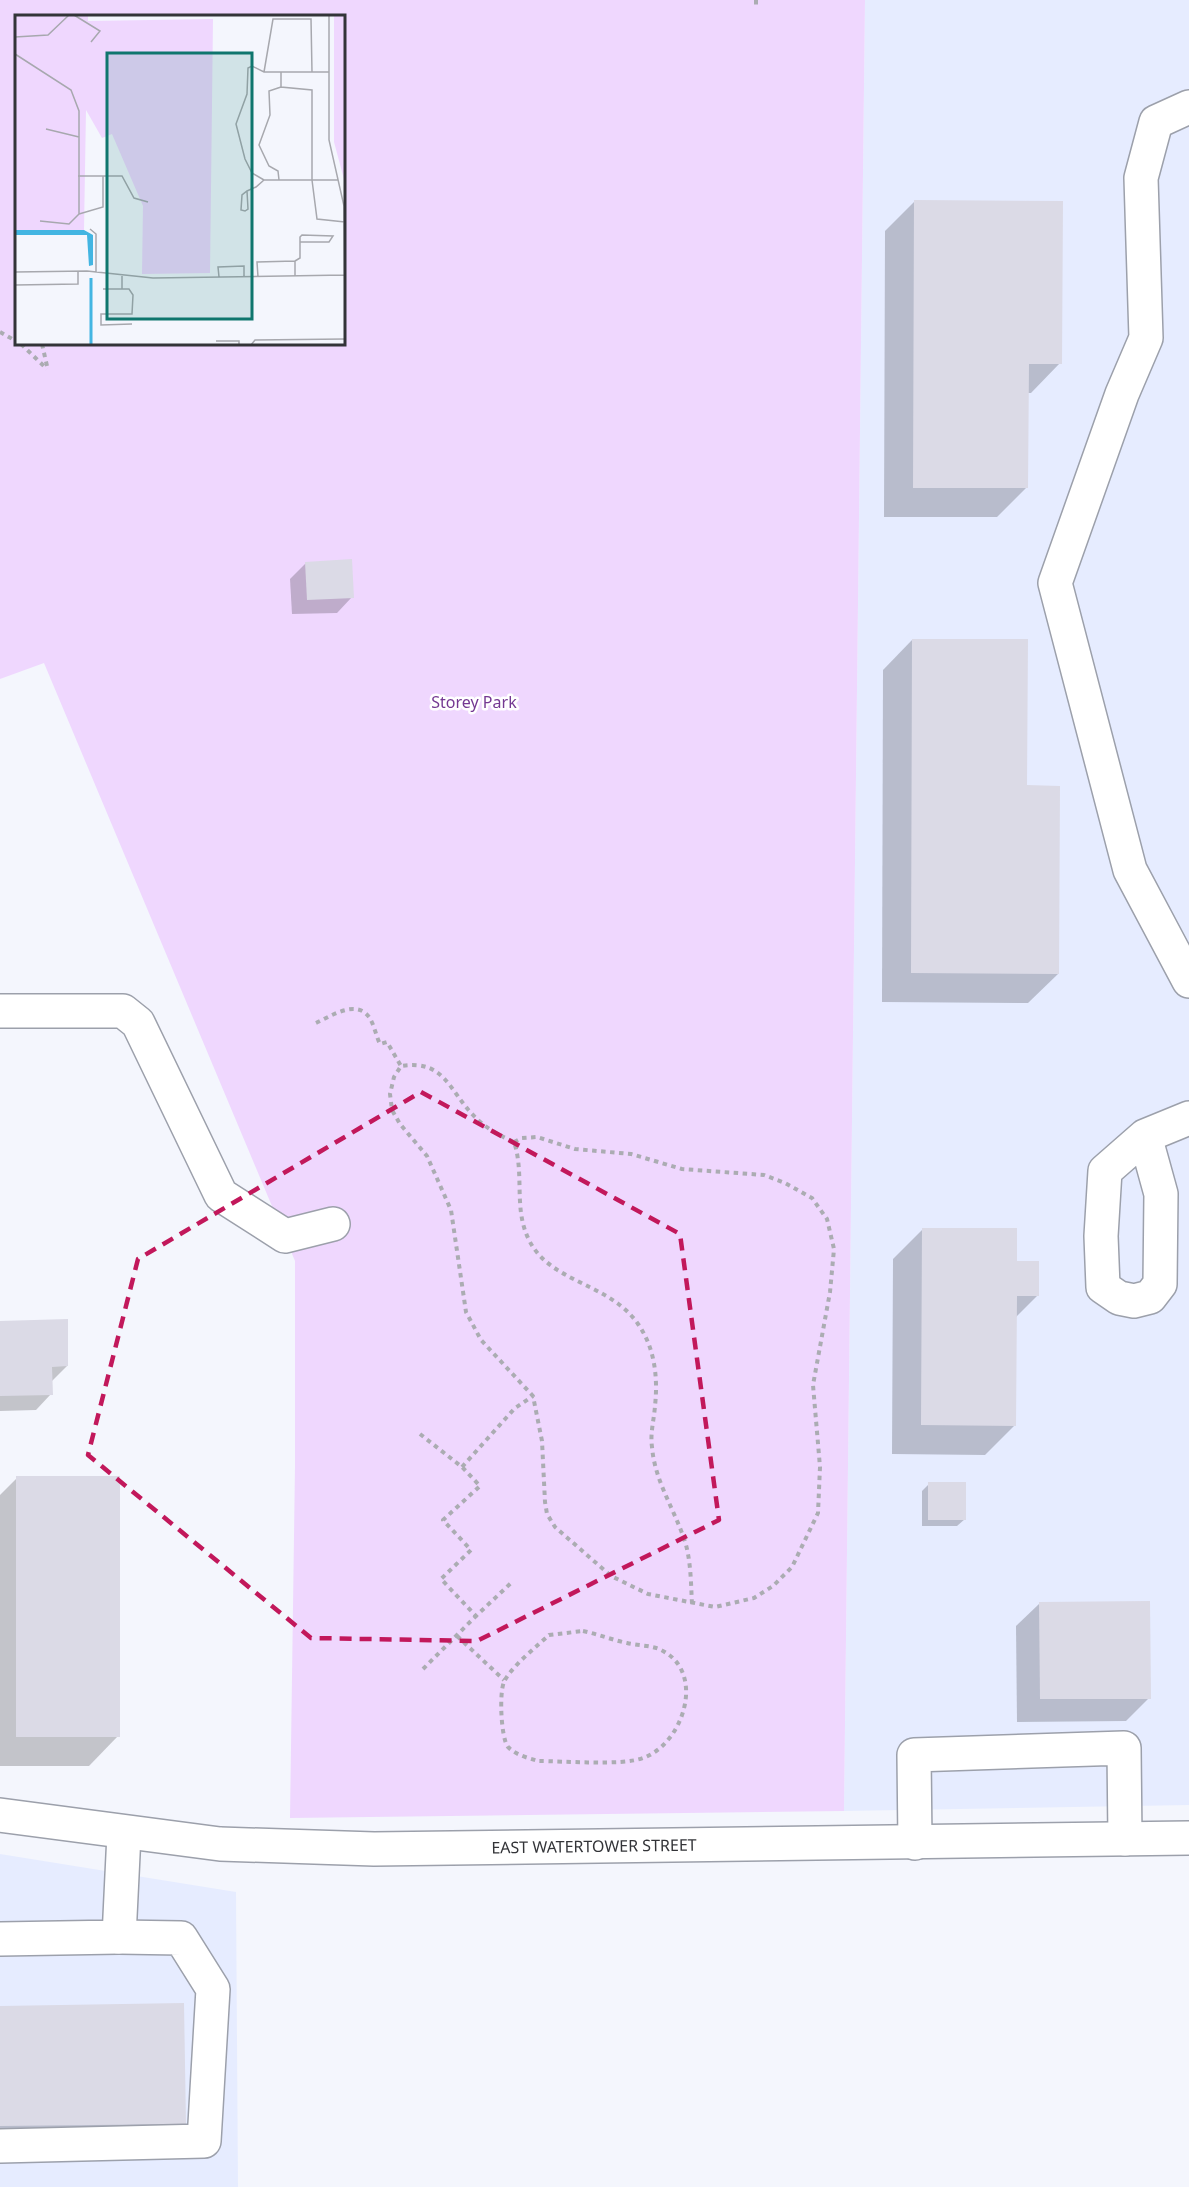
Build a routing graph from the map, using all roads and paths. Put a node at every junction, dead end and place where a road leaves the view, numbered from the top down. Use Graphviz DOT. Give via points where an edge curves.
graph roads {
  1 [pos="756,0"];
  2 [pos="756,8"];
  3 [pos="1189,107"];
  4 [pos="0,332"];
  5 [pos="15,340"];
  6 [pos="22,345"];
  7 [pos="42,345"];
  8 [pos="1189,981"];
  9 [pos="0,1011"];
  10 [pos="316,1023"];
  11 [pos="401,1066"];
  12 [pos="1189,1118"];
  13 [pos="1145,1136"];
  14 [pos="513,1142"];
  15 [pos="333,1224"];
  16 [pos="533,1396"];
  17 [pos="420,1434"];
  18 [pos="462,1467"];
  19 [pos="511,1583"];
  20 [pos="692,1604"];
  21 [pos="476,1616"];
  22 [pos="457,1636"];
  23 [pos="423,1669"];
  24 [pos="504,1680"];
  25 [pos="0,1815"];
  26 [pos="124,1834"];
  27 [pos="1189,1838"];
  28 [pos="1125,1839"];
  29 [pos="915,1843"];
  30 [pos="119,1936"];
  31 [pos="0,1939"];
  32 [pos="0,2146"];
  1 -- 2 [label="path"];
  3 -- 8 [label="street" via="1156,122 1141,178 1146,338 1055,583 1131,870"];
  4 -- 5 [label="path"];
  6 -- 7 [label="path" via="47,369"];
  9 -- 15 [label="street" via="123,1011 138,1023 221,1195 285,1236"];
  10 -- 11 [label="path" via="346,1010 362,1012 369,1017 380,1044 387,1042"];
  11 -- 14 [label="path" via="427,1066 444,1076 476,1119"];
  11 -- 16 [label="path" via="390,1094 392,1110 427,1156 451,1210 466,1312 481,1340"];
  12 -- 13 [label="street"];
  14 -- 20 [label="path" via="520,1172 520,1208 529,1242 555,1269 619,1302 639,1324 652,1352 657,1378 652,1447 659,1480 686,1545"];
  14 -- 20 [label="path" via="537,1137 575,1149 631,1154 682,1169 764,1175 812,1198 827,1219 834,1249 813,1385 818,1513 792,1566 773,1586 733,1605"];
  16 -- 18 [label="path" via="515,1408"];
  16 -- 20 [label="path" via="542,1441 544,1502 555,1527 611,1576 648,1594"];
  17 -- 18 [label="path"];
  18 -- 21 [label="path" via="480,1486 443,1520 471,1550 441,1579"];
  19 -- 21 [label="path"];
  21 -- 22 [label="path"];
  22 -- 23 [label="path"];
  22 -- 24 [label="path"];
  24 -- 24 [label="path" via="549,1635 583,1632 662,1650 679,1665 686,1697 675,1733 643,1758 538,1761 521,1755 503,1739"];
  25 -- 26 [label="street, EAST WATERTOWER STREET"];
  26 -- 29 [label="street, EAST WATERTOWER STREET" via="276,1848"];
  26 -- 30 [label="street"];
  27 -- 28 [label="street, EAST WATERTOWER STREET"];
  28 -- 29 [label="street, EAST WATERTOWER STREET"];
  28 -- 29 [label="street" via="1124,1748 914,1755"];
  30 -- 31 [label="street"];
  30 -- 32 [label="street" via="181,1938 213,1989 204,2141"];
}
